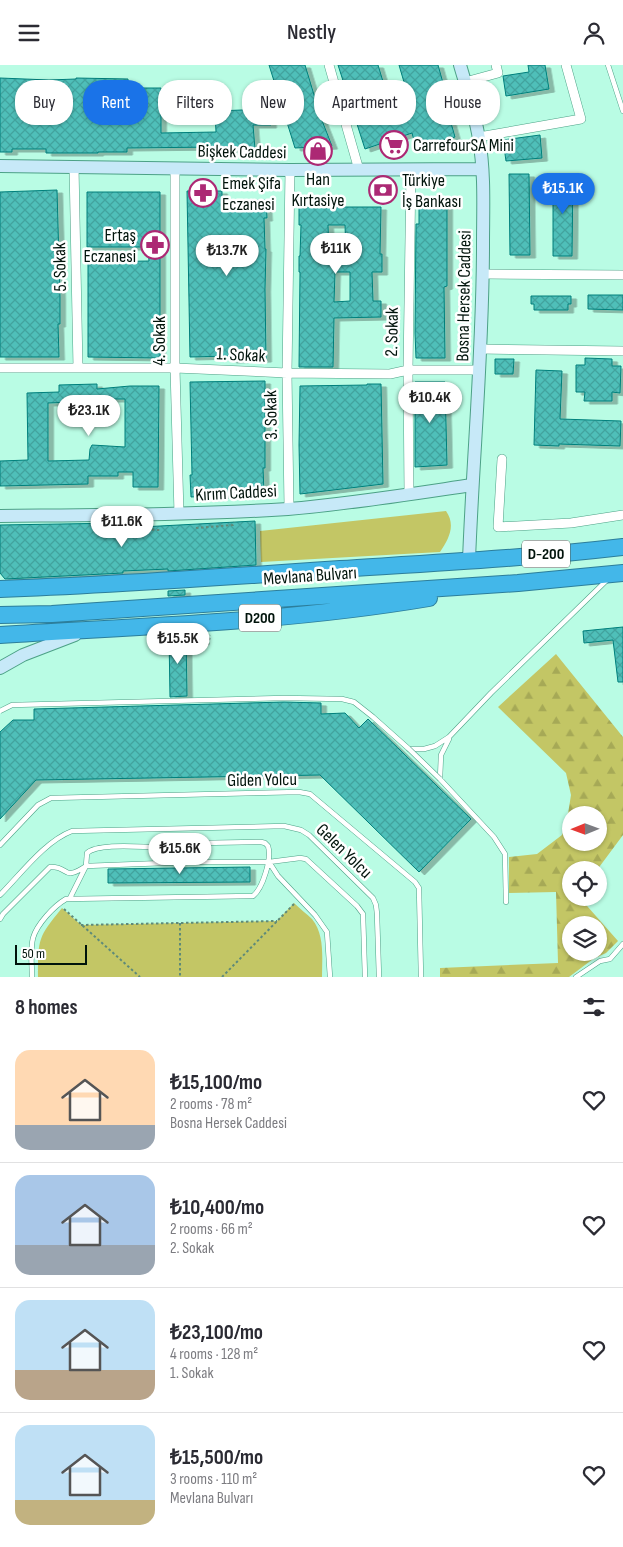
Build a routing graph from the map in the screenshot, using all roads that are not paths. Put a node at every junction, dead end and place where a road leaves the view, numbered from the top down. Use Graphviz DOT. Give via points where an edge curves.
graph roads {
  1 [pos="329,65"];
  2 [pos="460,65"];
  3 [pos="496,65"];
  4 [pos="566,65"];
  5 [pos="608,65"];
  6 [pos="464,80"];
  7 [pos="472,80"];
  8 [pos="623,111"];
  9 [pos="476,125"];
  10 [pos="479,137"];
  11 [pos="0,166"];
  12 [pos="74,166"];
  13 [pos="175,168"];
  14 [pos="482,169"];
  15 [pos="290,170"];
  16 [pos="359,170"];
  17 [pos="411,170"];
  18 [pos="483,274"];
  19 [pos="623,275"];
  20 [pos="480,349"];
  21 [pos="623,351"];
  22 [pos="0,367"];
  23 [pos="78,368"];
  24 [pos="175,368"];
  25 [pos="408,370"];
  26 [pos="480,370"];
  27 [pos="287,373"];
  28 [pos="502,459"];
  29 [pos="472,485"];
  30 [pos="409,495"];
  31 [pos="289,509"];
  32 [pos="179,513"];
  33 [pos="623,515"];
  34 [pos="0,516"];
  35 [pos="623,547"];
  36 [pos="469,560"];
  37 [pos="618,573"];
  38 [pos="518,583"];
  39 [pos="0,589"];
  40 [pos="0,615"];
  41 [pos="95,629"];
  42 [pos="0,635"];
  43 [pos="0,668"];
  44 [pos="0,711"];
  45 [pos="449,737"];
  46 [pos="409,749"];
  47 [pos="440,779"];
  48 [pos="0,845"];
  49 [pos="155,847"];
  50 [pos="190,862"];
  51 [pos="269,862"];
  52 [pos="86,866"];
  53 [pos="0,895"];
  54 [pos="70,898"];
  55 [pos="506,902"];
  56 [pos="0,919"];
  57 [pos="623,944"];
  58 [pos="32,977"];
  59 [pos="330,977"];
  60 [pos="365,977"];
  61 [pos="379,977"];
  62 [pos="421,977"];
  63 [pos="576,977"];
  1 -- 16 [label="street"];
  2 -- 6 [label="street, Bosna Hersek Caddesi"];
  3 -- 7 [label="street" via="498,73"];
  4 -- 10 [label="street" via="581,119"];
  5 -- 8 [label="lane"];
  9 -- 10 [label="street, Bosna Hersek Caddesi"];
  10 -- 14 [label="street, Bosna Hersek Caddesi"];
  11 -- 12 [label="street, Bişkek Caddesi"];
  12 -- 13 [label="street, Bişkek Caddesi"];
  12 -- 23 [label="street, 5. Sokak"];
  13 -- 15 [label="street, Bişkek Caddesi"];
  13 -- 24 [label="street, 4. Sokak"];
  14 -- 17 [label="street, Bişkek Caddesi"];
  14 -- 18 [label="street, Bosna Hersek Caddesi"];
  15 -- 16 [label="street, Bişkek Caddesi"];
  15 -- 27 [label="street, 3. Sokak"];
  16 -- 17 [label="street, Bişkek Caddesi"];
  17 -- 25 [label="street, 2. Sokak"];
  18 -- 19 [label="street"];
  18 -- 20 [label="street, Bosna Hersek Caddesi"];
  20 -- 21 [label="street"];
  20 -- 26 [label="street, Bosna Hersek Caddesi"];
  22 -- 23 [label="street, 1. Sokak"];
  23 -- 24 [label="street, 1. Sokak"];
  24 -- 27 [label="street, 1. Sokak"];
  24 -- 32 [label="street, 4. Sokak"];
  25 -- 26 [label="street, 1. Sokak"];
  25 -- 27 [label="street, 1. Sokak" via="390,374"];
  25 -- 30 [label="street, 2. Sokak"];
  26 -- 29 [label="street, Bosna Hersek Caddesi"];
  27 -- 31 [label="street, 3. Sokak"];
  28 -- 33 [label="street" via="498,527 572,523"];
  29 -- 30 [label="street, Kırım Caddesi"];
  29 -- 36 [label="street, Bosna Hersek Caddesi"];
  30 -- 31 [label="street, Kırım Caddesi"];
  31 -- 32 [label="street, Kırım Caddesi"];
  32 -- 34 [label="street, Kırım Caddesi"];
  35 -- 36 [label="highway, Mevlana Bulvarı / D-200"];
  36 -- 39 [label="highway, Mevlana Bulvarı"];
  37 -- 38 [label="highway, Mevlana Bulvarı / D-200"];
  37 -- 45 [label="lane"];
  38 -- 40 [label="highway, Mevlana Bulvarı"];
  38 -- 41 [label="highway, D200" via="344,611"];
  41 -- 42 [label="highway, D200"];
  41 -- 43 [label="street" via="50,643"];
  44 -- 46 [label="lane, bridge" via="12,705 342,699 354,702"];
  45 -- 46 [label="lane" via="435,746"];
  45 -- 47 [label="lane" via="441,755"];
  46 -- 47 [label="lane, bridge"];
  47 -- 55 [label="lane" via="494,837 505,854"];
  48 -- 62 [label="lane, Giden Yolcu" via="38,805 51,799 310,794 419,888"];
  49 -- 52 [label="lane" via="95,848 87,853"];
  50 -- 51 [label="lane"];
  50 -- 51 [label="lane" via="201,843 261,842 269,848"];
  50 -- 52 [label="lane"];
  51 -- 54 [label="lane" via="253,896"];
  51 -- 59 [label="lane" via="278,877 315,915 327,933"];
  51 -- 60 [label="lane" via="306,859 358,906 364,920"];
  52 -- 54 [label="lane"];
  52 -- 56 [label="lane" via="71,874 58,867 50,867"];
  53 -- 61 [label="lane, Gelen Yolcu" via="44,850 72,831 295,828 317,841 376,905"];
  54 -- 58 [label="lane" via="58,904 33,938"];
  57 -- 63 [label="lane" via="610,959 600,961"];
}
